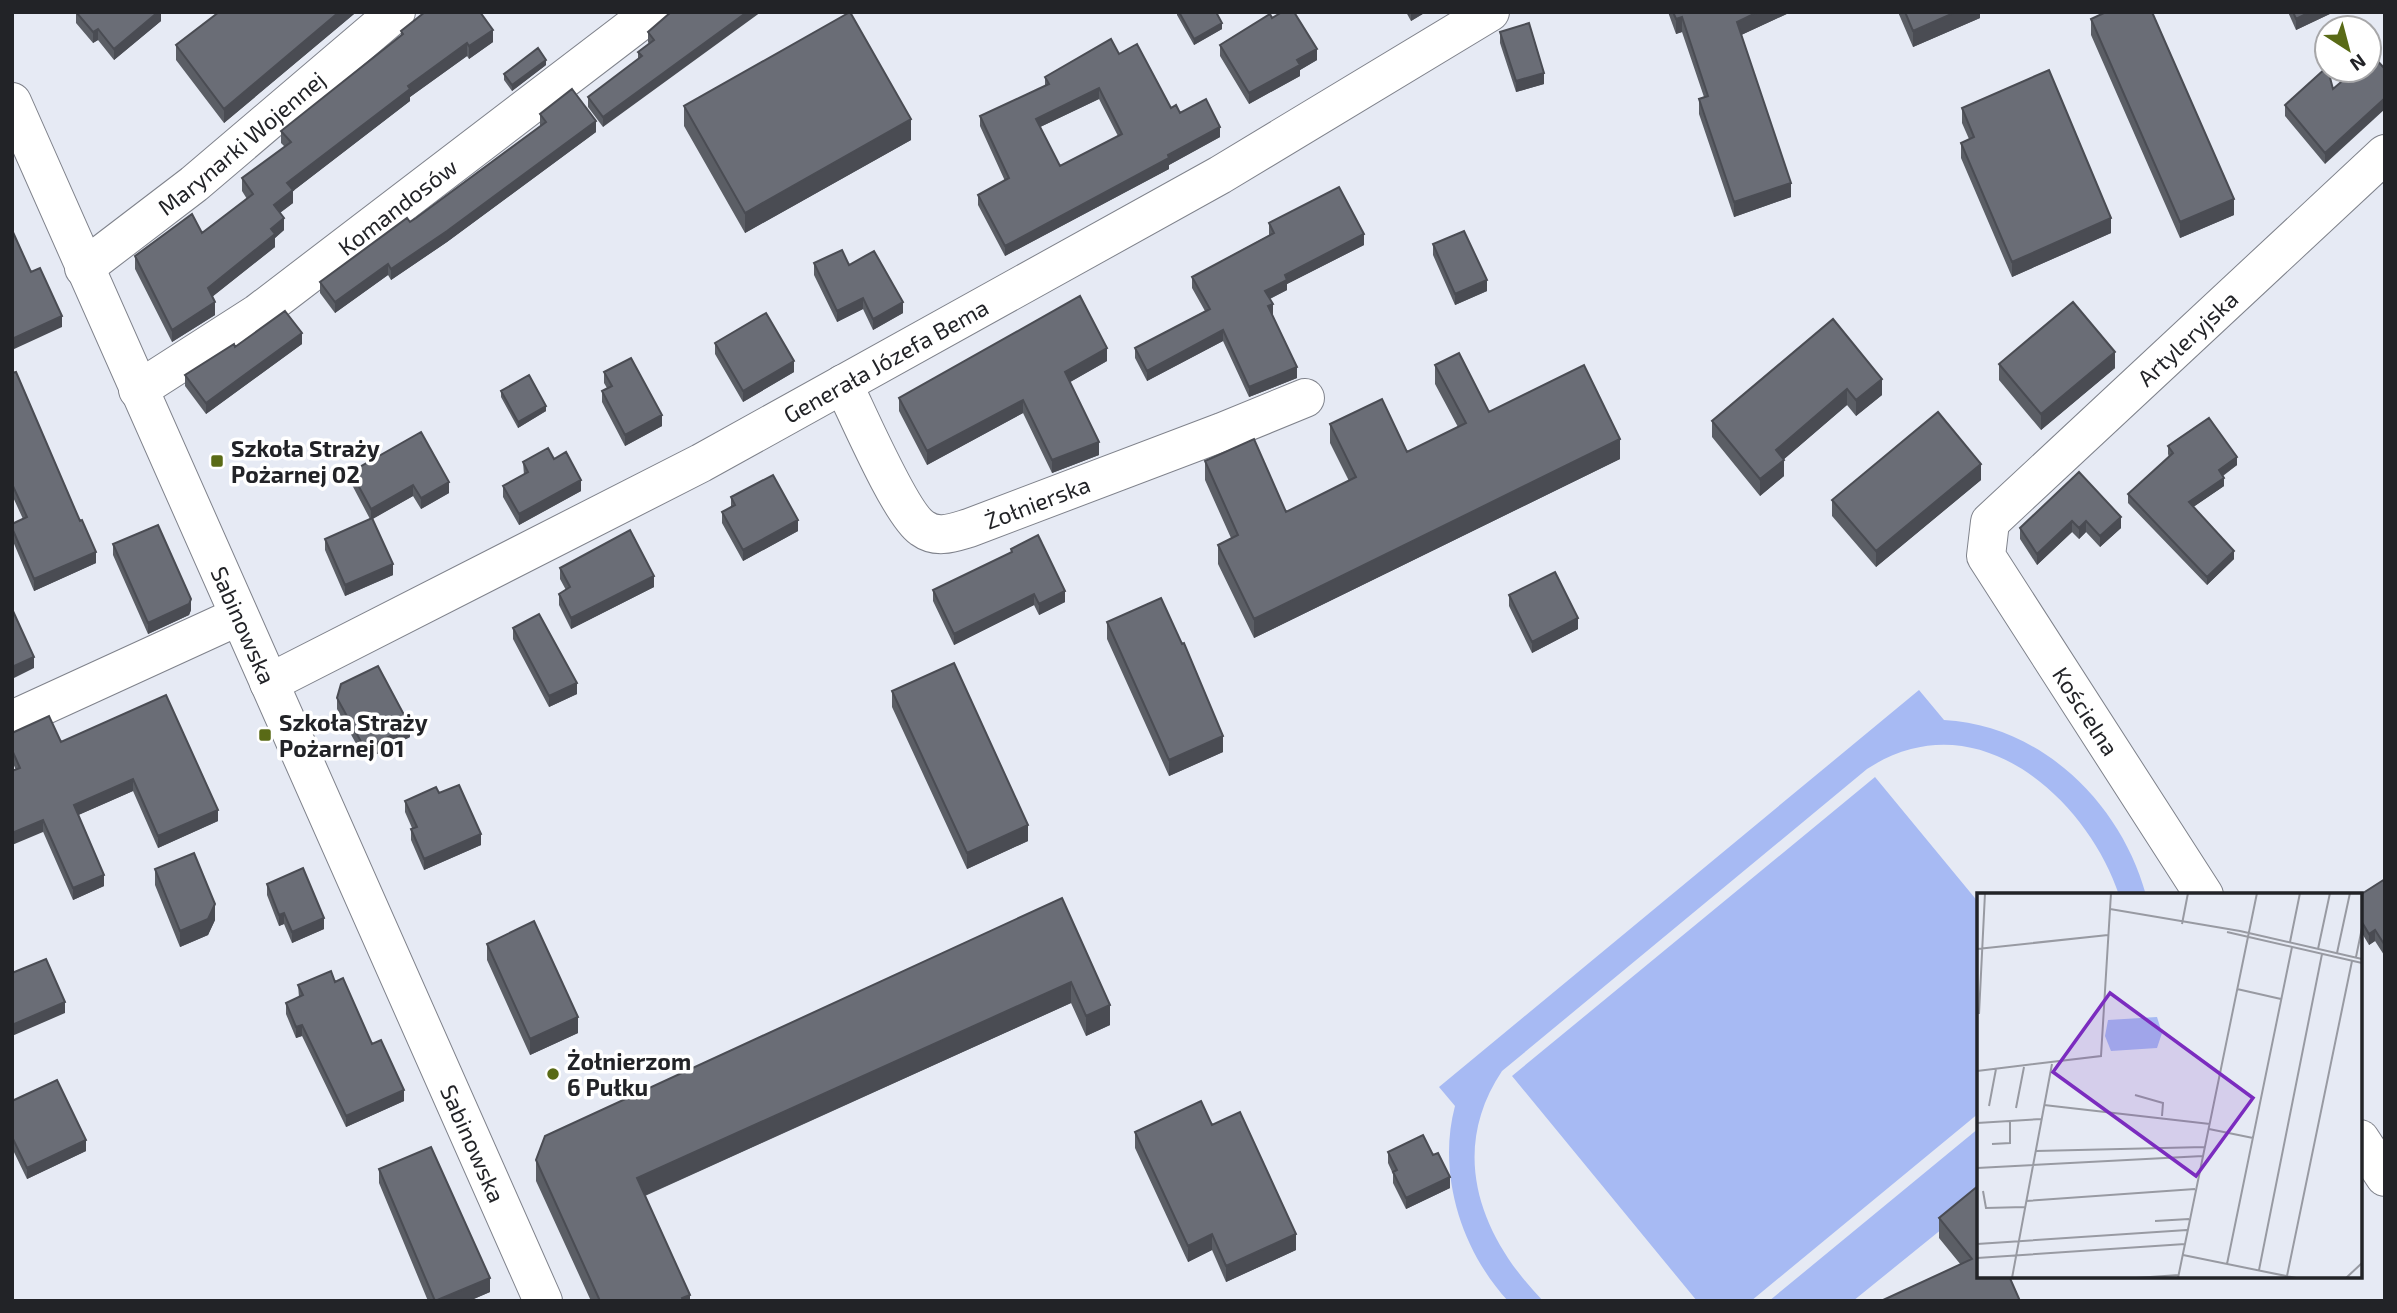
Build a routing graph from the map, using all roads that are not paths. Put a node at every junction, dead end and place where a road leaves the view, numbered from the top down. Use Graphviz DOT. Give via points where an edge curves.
graph roads {
  1 [pos="396,12"];
  2 [pos="652,12"];
  3 [pos="1490,12"];
  4 [pos="12,102"];
  5 [pos="2385,155"];
  6 [pos="84,268"];
  7 [pos="843,384"];
  8 [pos="138,390"];
  9 [pos="1305,398"];
  10 [pos="1990,522"];
  11 [pos="239,616"];
  12 [pos="269,683"];
  13 [pos="12,720"];
  14 [pos="2203,893"];
  15 [pos="2362,1142"];
  16 [pos="2385,1177"];
  17 [pos="543,1301"];
  1 -- 6 [label="street, Marynarki Wojennej" via="194,184"];
  2 -- 8 [label="street, Komandosów" via="258,313"];
  3 -- 7 [label="street, Generała Józefa Bema" via="1220,175"];
  4 -- 6 [label="street, Sabinowska"];
  5 -- 10 [label="street, Artyleryjska"];
  6 -- 8 [label="street, Sabinowska"];
  7 -- 9 [label="street, Żołnierska" via="905,509 922,528 942,536"];
  7 -- 12 [label="street, Generała Józefa Bema" via="701,463"];
  8 -- 11 [label="street, Sabinowska"];
  10 -- 14 [label="street, Kościelna" via="1986,556"];
  11 -- 12 [label="street, Sabinowska"];
  11 -- 13 [label="street"];
  12 -- 17 [label="street, Sabinowska"];
  15 -- 16 [label="street"];
}
